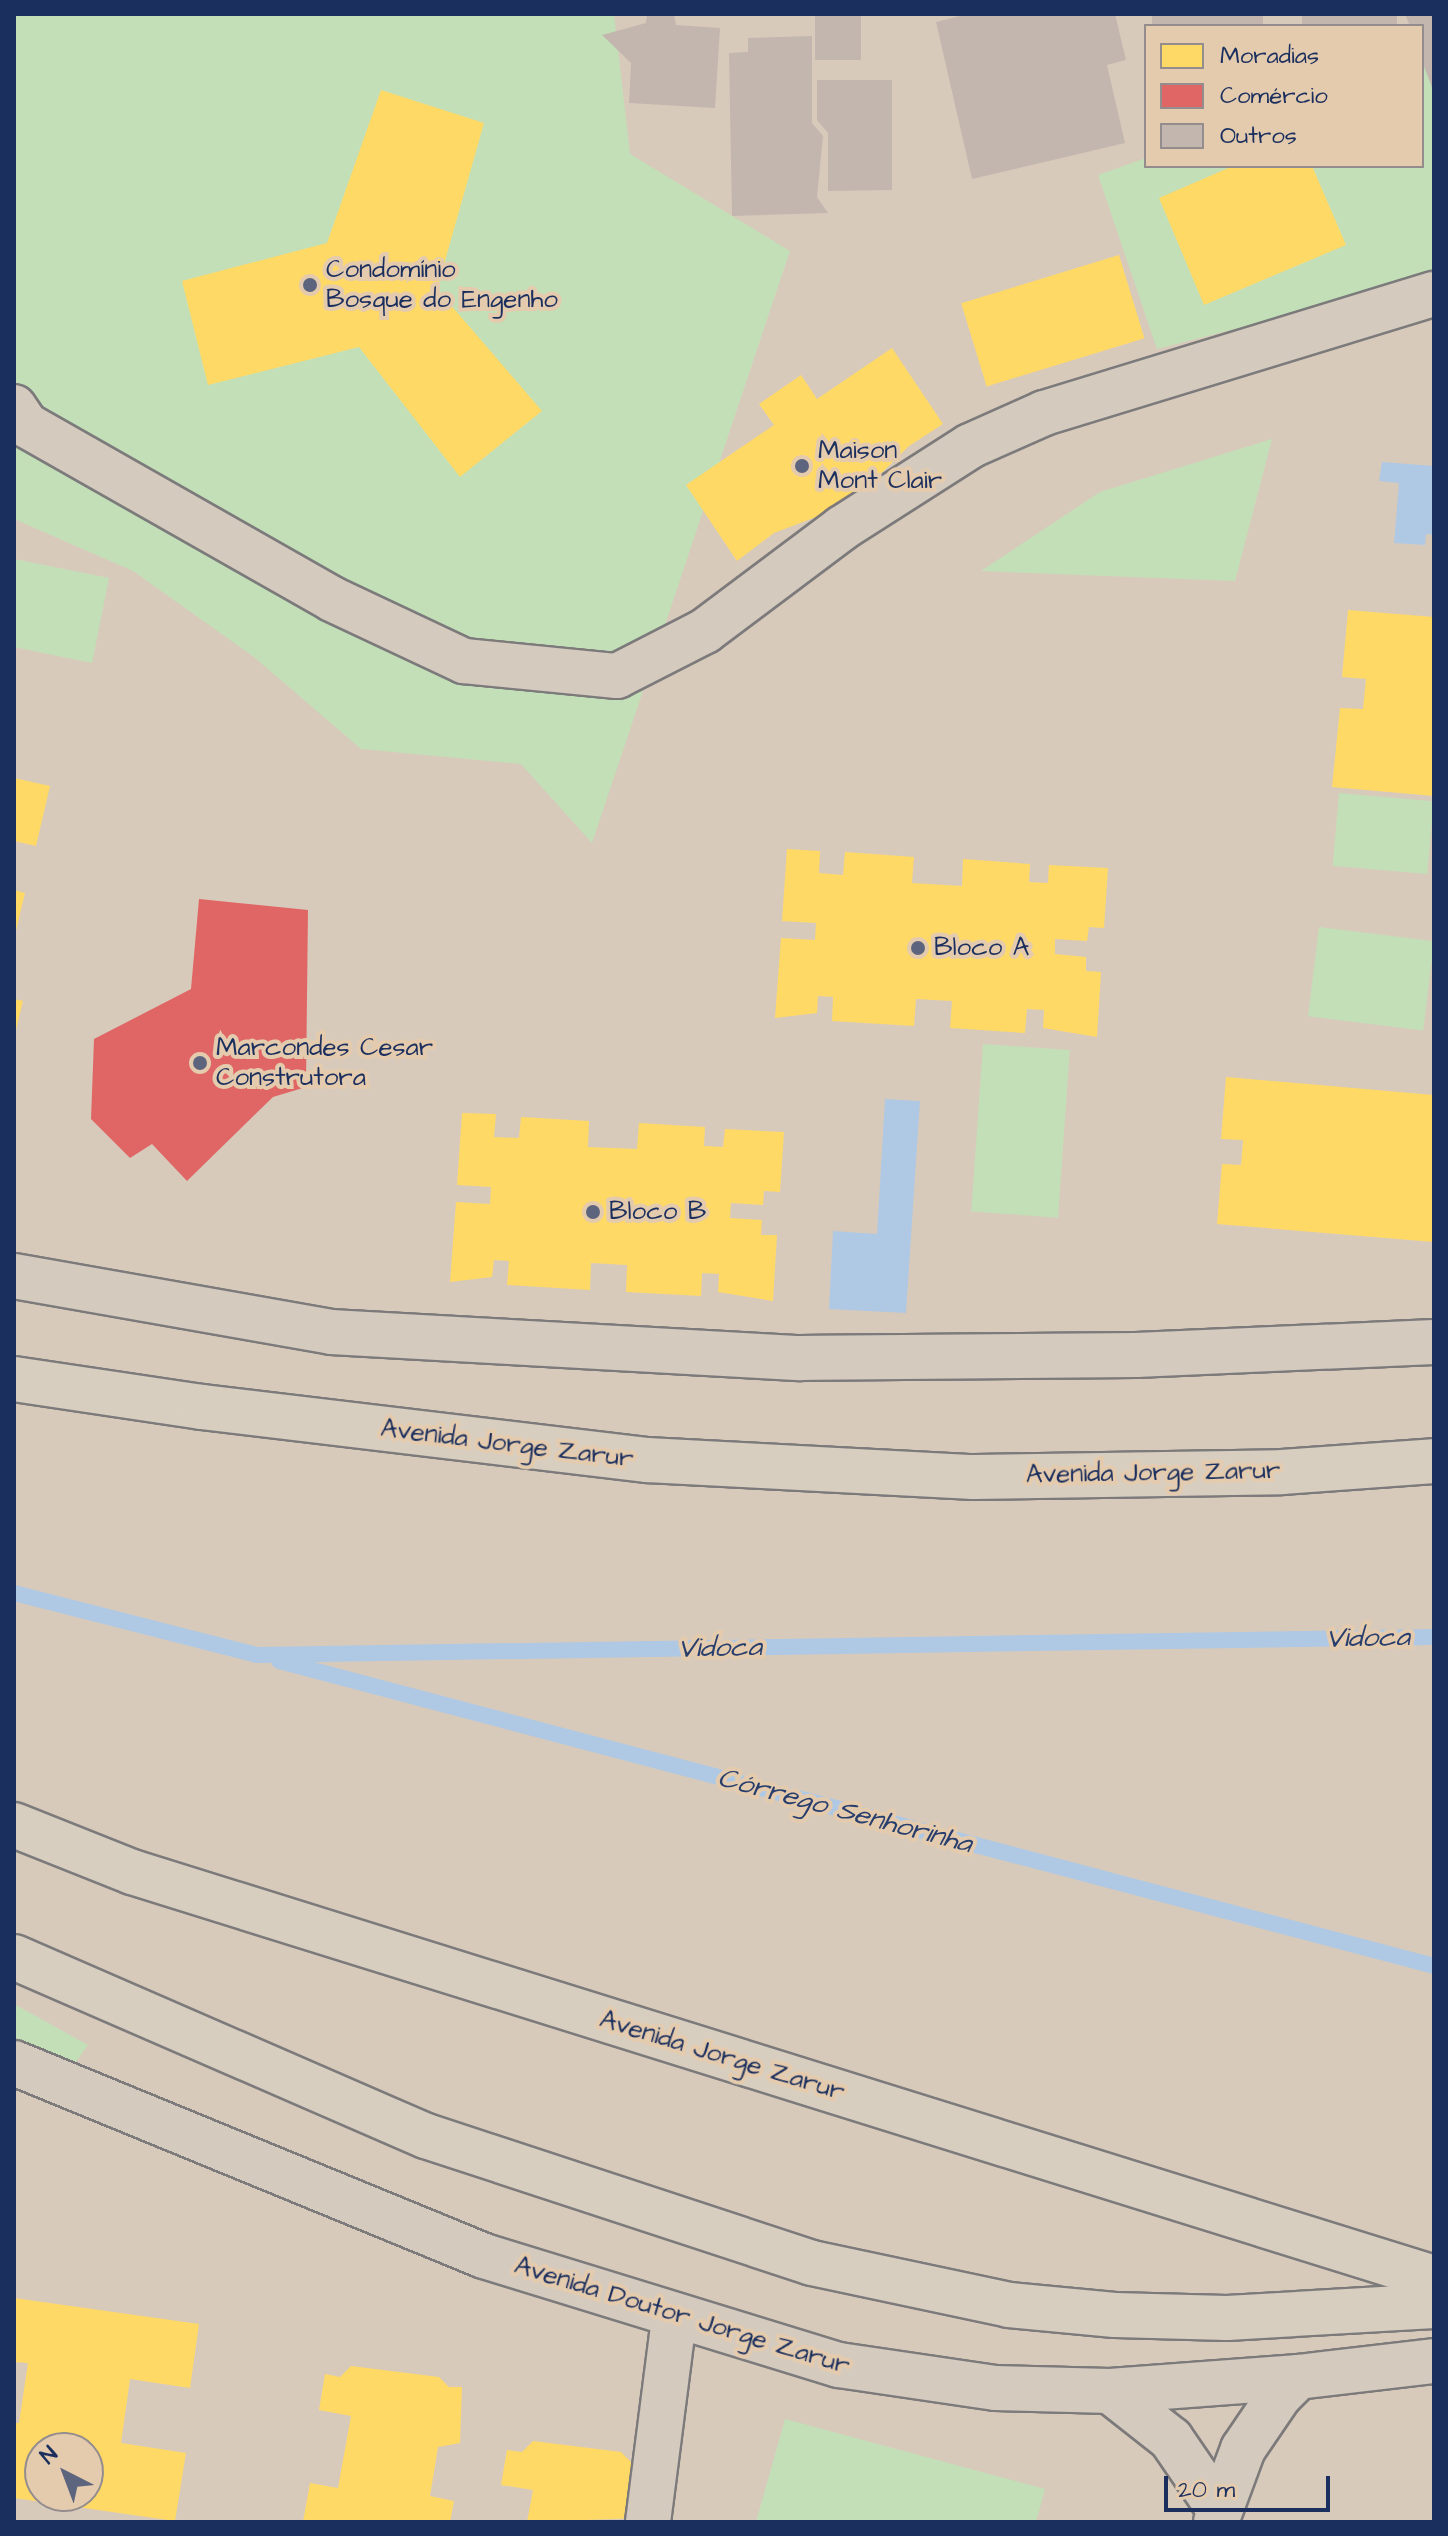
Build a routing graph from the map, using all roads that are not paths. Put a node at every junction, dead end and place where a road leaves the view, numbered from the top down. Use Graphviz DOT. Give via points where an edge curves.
graph roads {
  1 [pos="1434,294"];
  2 [pos="14,407"];
  3 [pos="14,1276"];
  4 [pos="1434,1342"];
  5 [pos="14,1379"];
  6 [pos="1434,1461"];
  7 [pos="14,1825"];
  8 [pos="14,1957"];
  9 [pos="14,2063"];
  10 [pos="1434,2278"];
  11 [pos="1434,2306"];
  12 [pos="674,2319"];
  13 [pos="1434,2361"];
  14 [pos="1298,2377"];
  15 [pos="1110,2391"];
  16 [pos="1217,2515"];
  17 [pos="648,2522"];
  1 -- 2 [label="street" via="1044,413 970,446 842,528 705,631 617,676 464,661 332,599 26,425"];
  3 -- 4 [label="street" via="331,1332 800,1358 1136,1355"];
  5 -- 6 [label="main road, Avenida Jorge Zarur" via="647,1460 974,1477 1282,1472"];
  7 -- 10 [label="main road, Avenida Jorge Zarur" via="132,1872"];
  8 -- 11 [label="main road" via="426,2136 812,2263 1009,2305 1115,2315 1227,2318"];
  9 -- 12 [label="street, Avenida Doutor Jorge Zarur" via="484,2256"];
  12 -- 15 [label="street, Avenida Doutor Jorge Zarur" via="909,2379"];
  12 -- 17 [label="street"];
  13 -- 14 [label="street, Avenida Doutor Jorge Zarur"];
  14 -- 15 [label="street, Avenida Doutor Jorge Zarur"];
  14 -- 16 [label="street" via="1243,2449"];
  15 -- 16 [label="street" via="1171,2439"];
}
